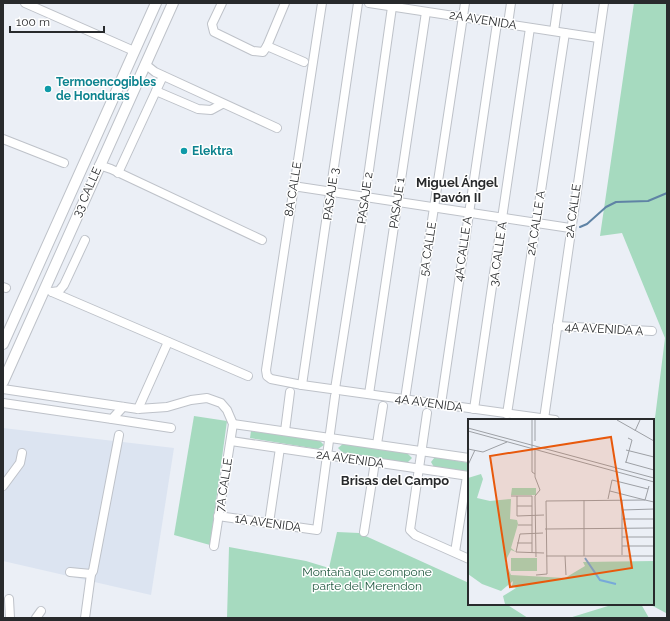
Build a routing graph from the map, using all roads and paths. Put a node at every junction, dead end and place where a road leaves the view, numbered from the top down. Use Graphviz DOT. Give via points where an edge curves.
graph roads {
  1 [pos="26,3"];
  2 [pos="156,3"];
  3 [pos="173,3"];
  4 [pos="222,3"];
  5 [pos="285,3"];
  6 [pos="322,3"];
  7 [pos="358,3"];
  8 [pos="368,3"];
  9 [pos="372,3"];
  10 [pos="465,3"];
  11 [pos="511,3"];
  12 [pos="558,3"];
  13 [pos="604,3"];
  14 [pos="392,7"];
  15 [pos="420,8"];
  16 [pos="463,17"];
  17 [pos="497,22"];
  18 [pos="508,24"];
  19 [pos="530,28"];
  20 [pos="554,31"];
  21 [pos="565,33"];
  22 [pos="598,38"];
  23 [pos="266,46"];
  24 [pos="134,51"];
  25 [pos="304,62"];
  26 [pos="145,64"];
  27 [pos="163,76"];
  28 [pos="156,91"];
  29 [pos="222,104"];
  30 [pos="277,128"];
  31 [pos="3,138"];
  32 [pos="64,163"];
  33 [pos="99,165"];
  34 [pos="118,173"];
  35 [pos="293,186"];
  36 [pos="332,193"];
  37 [pos="365,198"];
  38 [pos="397,203"];
  39 [pos="434,208"];
  40 [pos="469,213"];
  41 [pos="503,218"];
  42 [pos="536,223"];
  43 [pos="570,228"];
  44 [pos="85,240"];
  45 [pos="262,240"];
  46 [pos="48,291"];
  47 [pos="557,326"];
  48 [pos="652,331"];
  49 [pos="168,342"];
  50 [pos="3,344"];
  51 [pos="248,376"];
  52 [pos="267,376"];
  53 [pos="3,382"];
  54 [pos="302,385"];
  55 [pos="3,389"];
  56 [pos="290,392"];
  57 [pos="335,393"];
  58 [pos="369,394"];
  59 [pos="405,399"];
  60 [pos="3,403"];
  61 [pos="441,404"];
  62 [pos="383,406"];
  63 [pos="123,407"];
  64 [pos="138,409"];
  65 [pos="474,409"];
  66 [pos="427,414"];
  67 [pos="507,414"];
  68 [pos="112,419"];
  69 [pos="544,419"];
  70 [pos="122,421"];
  71 [pos="233,424"];
  72 [pos="171,428"];
  73 [pos="285,431"];
  74 [pos="329,438"];
  75 [pos="231,441"];
  76 [pos="377,444"];
  77 [pos="280,448"];
  78 [pos="421,451"];
  79 [pos="22,453"];
  80 [pos="327,455"];
  81 [pos="468,458"];
  82 [pos="375,462"];
  83 [pos="419,469"];
  84 [pos="468,476"];
  85 [pos="3,486"];
  86 [pos="218,516"];
  87 [pos="269,523"];
  88 [pos="364,532"];
  89 [pos="214,546"];
  90 [pos="455,552"];
  91 [pos="468,558"];
  92 [pos="70,572"];
  93 [pos="91,574"];
  94 [pos="9,599"];
  95 [pos="42,611"];
  96 [pos="10,618"];
  97 [pos="36,618"];
  98 [pos="85,618"];
  1 -- 24 [label="street"];
  2 -- 24 [label="main road, 33 CALLE"];
  3 -- 26 [label="main road, 33 CALLE"];
  4 -- 23 [label="street" via="212,24 214,32 253,51 263,52"];
  5 -- 23 [label="street"];
  6 -- 35 [label="street, 8A CALLE"];
  7 -- 36 [label="street, PASAJE 3"];
  8 -- 9 [label="street, 2A AVENIDA"];
  9 -- 14 [label="street, 2A AVENIDA"];
  10 -- 16 [label="street, 5A CALLE"];
  11 -- 18 [label="street"];
  12 -- 20 [label="street"];
  13 -- 22 [label="street, 2A CALLE"];
  14 -- 15 [label="street, 2A AVENIDA"];
  14 -- 37 [label="street, PASAJE 2"];
  15 -- 16 [label="street, 2A AVENIDA"];
  15 -- 38 [label="street, PASAJE 1"];
  16 -- 17 [label="street, 2A AVENIDA"];
  16 -- 39 [label="street, 5A CALLE"];
  17 -- 18 [label="street, 2A AVENIDA"];
  17 -- 40 [label="street, 4A CALLE A"];
  18 -- 19 [label="street, 2A AVENIDA"];
  19 -- 20 [label="street, 2A AVENIDA"];
  19 -- 41 [label="street, 3A CALLE A"];
  20 -- 21 [label="street, 2A AVENIDA"];
  21 -- 22 [label="street, 2A AVENIDA"];
  21 -- 42 [label="street, 2A CALLE A"];
  22 -- 43 [label="street, 2A CALLE"];
  23 -- 25 [label="street"];
  24 -- 50 [label="main road, 33 CALLE"];
  26 -- 27 [label="street"];
  26 -- 33 [label="main road, 33 CALLE"];
  27 -- 28 [label="street"];
  27 -- 29 [label="street"];
  28 -- 29 [label="street" via="198,109 210,110"];
  28 -- 34 [label="street"];
  29 -- 30 [label="street"];
  31 -- 32 [label="street"];
  33 -- 34 [label="street"];
  33 -- 46 [label="main road, 33 CALLE"];
  34 -- 45 [label="street"];
  35 -- 36 [label="street"];
  35 -- 52 [label="street, 8A CALLE"];
  36 -- 37 [label="street"];
  36 -- 54 [label="street, PASAJE 3"];
  37 -- 38 [label="street"];
  37 -- 57 [label="street, PASAJE 2"];
  38 -- 39 [label="street"];
  38 -- 58 [label="street, PASAJE 1"];
  39 -- 40 [label="street"];
  39 -- 59 [label="street, 5A CALLE"];
  40 -- 41 [label="street"];
  40 -- 61 [label="street, 4A CALLE A"];
  41 -- 42 [label="street"];
  41 -- 65 [label="street, 3A CALLE A"];
  42 -- 43 [label="street"];
  42 -- 67 [label="street, 2A CALLE A"];
  43 -- 47 [label="street, 2A CALLE"];
  44 -- 46 [label="street" via="64,285 59,291"];
  46 -- 49 [label="street"];
  46 -- 53 [label="main road, 33 CALLE"];
  47 -- 48 [label="street, 4A AVENIDA A"];
  47 -- 69 [label="street, 2A CALLE"];
  49 -- 51 [label="street"];
  49 -- 64 [label="street"];
  52 -- 54 [label="street, 4A AVENIDA"];
  54 -- 57 [label="street, 4A AVENIDA"];
  55 -- 63 [label="street"];
  56 -- 73 [label="street"];
  57 -- 58 [label="street, 4A AVENIDA"];
  57 -- 74 [label="street"];
  58 -- 59 [label="street, 4A AVENIDA"];
  59 -- 61 [label="street, 4A AVENIDA"];
  60 -- 68 [label="street"];
  61 -- 65 [label="street, 4A AVENIDA"];
  62 -- 76 [label="street"];
  63 -- 64 [label="street"];
  63 -- 68 [label="street"];
  64 -- 71 [label="street" via="167,407 207,398 220,403 227,410"];
  65 -- 67 [label="street, 4A AVENIDA"];
  66 -- 78 [label="street"];
  67 -- 69 [label="street, 4A AVENIDA"];
  68 -- 70 [label="street"];
  70 -- 72 [label="street"];
  70 -- 93 [label="street"];
  71 -- 73 [label="street, 2A AVENIDA"];
  71 -- 75 [label="street, 7A CALLE"];
  73 -- 74 [label="street, 2A AVENIDA"];
  74 -- 76 [label="street, 2A AVENIDA"];
  74 -- 80 [label="street"];
  75 -- 77 [label="street, 2A AVENIDA"];
  75 -- 86 [label="street, 7A CALLE"];
  76 -- 78 [label="street, 2A AVENIDA"];
  77 -- 80 [label="street, 2A AVENIDA"];
  77 -- 87 [label="street"];
  78 -- 81 [label="street, 2A AVENIDA"];
  78 -- 83 [label="street"];
  79 -- 85 [label="street" via="20,463"];
  80 -- 82 [label="street, 2A AVENIDA"];
  80 -- 87 [label="street, 1A AVENIDA" via="317,530"];
  82 -- 83 [label="street, 2A AVENIDA"];
  82 -- 88 [label="street"];
  83 -- 84 [label="street, 2A AVENIDA"];
  83 -- 90 [label="street" via="410,525 412,533"];
  84 -- 90 [label="street"];
  86 -- 87 [label="street, 1A AVENIDA"];
  86 -- 89 [label="street, 7A CALLE"];
  90 -- 91 [label="street"];
  92 -- 93 [label="street"];
  93 -- 98 [label="street"];
  94 -- 96 [label="street"];
  95 -- 97 [label="street"];
}
